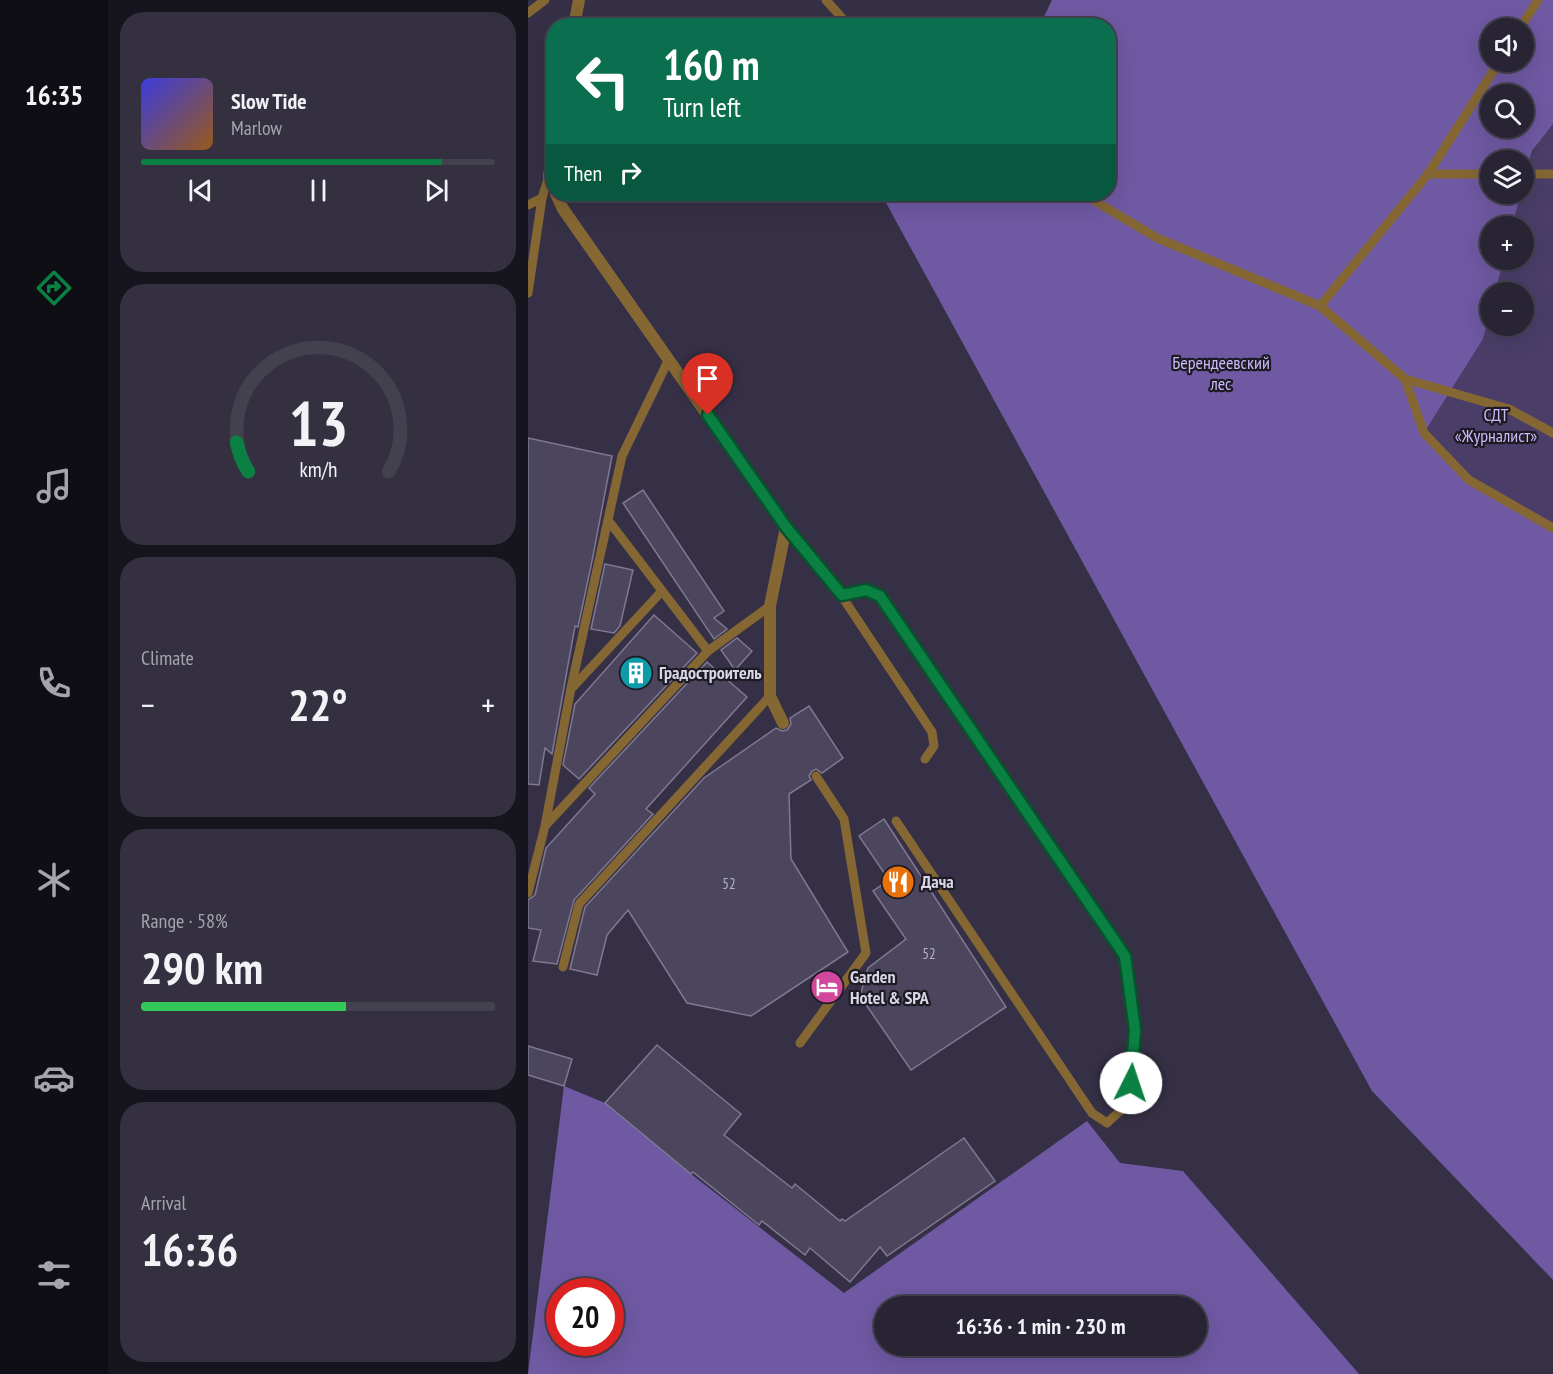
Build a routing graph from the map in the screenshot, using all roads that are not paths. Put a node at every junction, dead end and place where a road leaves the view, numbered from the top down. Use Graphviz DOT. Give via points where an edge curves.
graph roads {
  1 [pos="545,0"];
  2 [pos="579,0"];
  3 [pos="826,0"];
  4 [pos="1538,0"];
  5 [pos="528,13"];
  6 [pos="576,18"];
  7 [pos="842,18"];
  8 [pos="1526,18"];
  9 [pos="1493,72"];
  10 [pos="1428,174"];
  11 [pos="1480,174"];
  12 [pos="1534,174"];
  13 [pos="1553,174"];
  14 [pos="546,191"];
  15 [pos="542,198"];
  16 [pos="559,201"];
  17 [pos="1095,201"];
  18 [pos="528,206"];
  19 [pos="528,293"];
  20 [pos="1320,306"];
  21 [pos="669,359"];
  22 [pos="1405,379"];
  23 [pos="1553,433"];
  24 [pos="608,520"];
  25 [pos="786,527"];
  26 [pos="1553,528"];
  27 [pos="662,591"];
  28 [pos="842,595"];
  29 [pos="770,606"];
  30 [pos="708,651"];
  31 [pos="571,688"];
  32 [pos="770,696"];
  33 [pos="783,723"];
  34 [pos="925,759"];
  35 [pos="816,776"];
  36 [pos="896,821"];
  37 [pos="545,826"];
  38 [pos="528,893"];
  39 [pos="563,967"];
  40 [pos="800,1043"];
  1 -- 5 [label="lane"];
  2 -- 6 [label="street"];
  3 -- 7 [label="lane"];
  4 -- 8 [label="lane"];
  9 -- 10 [label="lane"];
  10 -- 11 [label="lane"];
  10 -- 20 [label="lane"];
  12 -- 13 [label="lane"];
  14 -- 15 [label="lane"];
  15 -- 18 [label="lane"];
  15 -- 19 [label="lane"];
  16 -- 21 [label="street"];
  17 -- 20 [label="lane" via="1157,238"];
  20 -- 22 [label="lane"];
  21 -- 24 [label="lane" via="622,456"];
  21 -- 25 [label="street"];
  22 -- 23 [label="lane" via="1509,409"];
  22 -- 26 [label="lane" via="1424,434 1469,480"];
  24 -- 27 [label="lane"];
  24 -- 31 [label="lane"];
  25 -- 28 [label="lane"];
  25 -- 29 [label="street"];
  27 -- 30 [label="lane"];
  27 -- 31 [label="lane"];
  28 -- 34 [label="lane" via="932,732 934,746"];
  28 -- 36 [label="lane" via="866,590 880,596 1125,956 1135,1030 1131,1083 1123,1108 1107,1123 1092,1113"];
  29 -- 30 [label="lane"];
  29 -- 32 [label="street"];
  30 -- 37 [label="lane"];
  31 -- 37 [label="lane"];
  32 -- 33 [label="street"];
  32 -- 39 [label="lane" via="579,904"];
  35 -- 40 [label="lane" via="844,819 866,953"];
  37 -- 38 [label="lane"];
}
